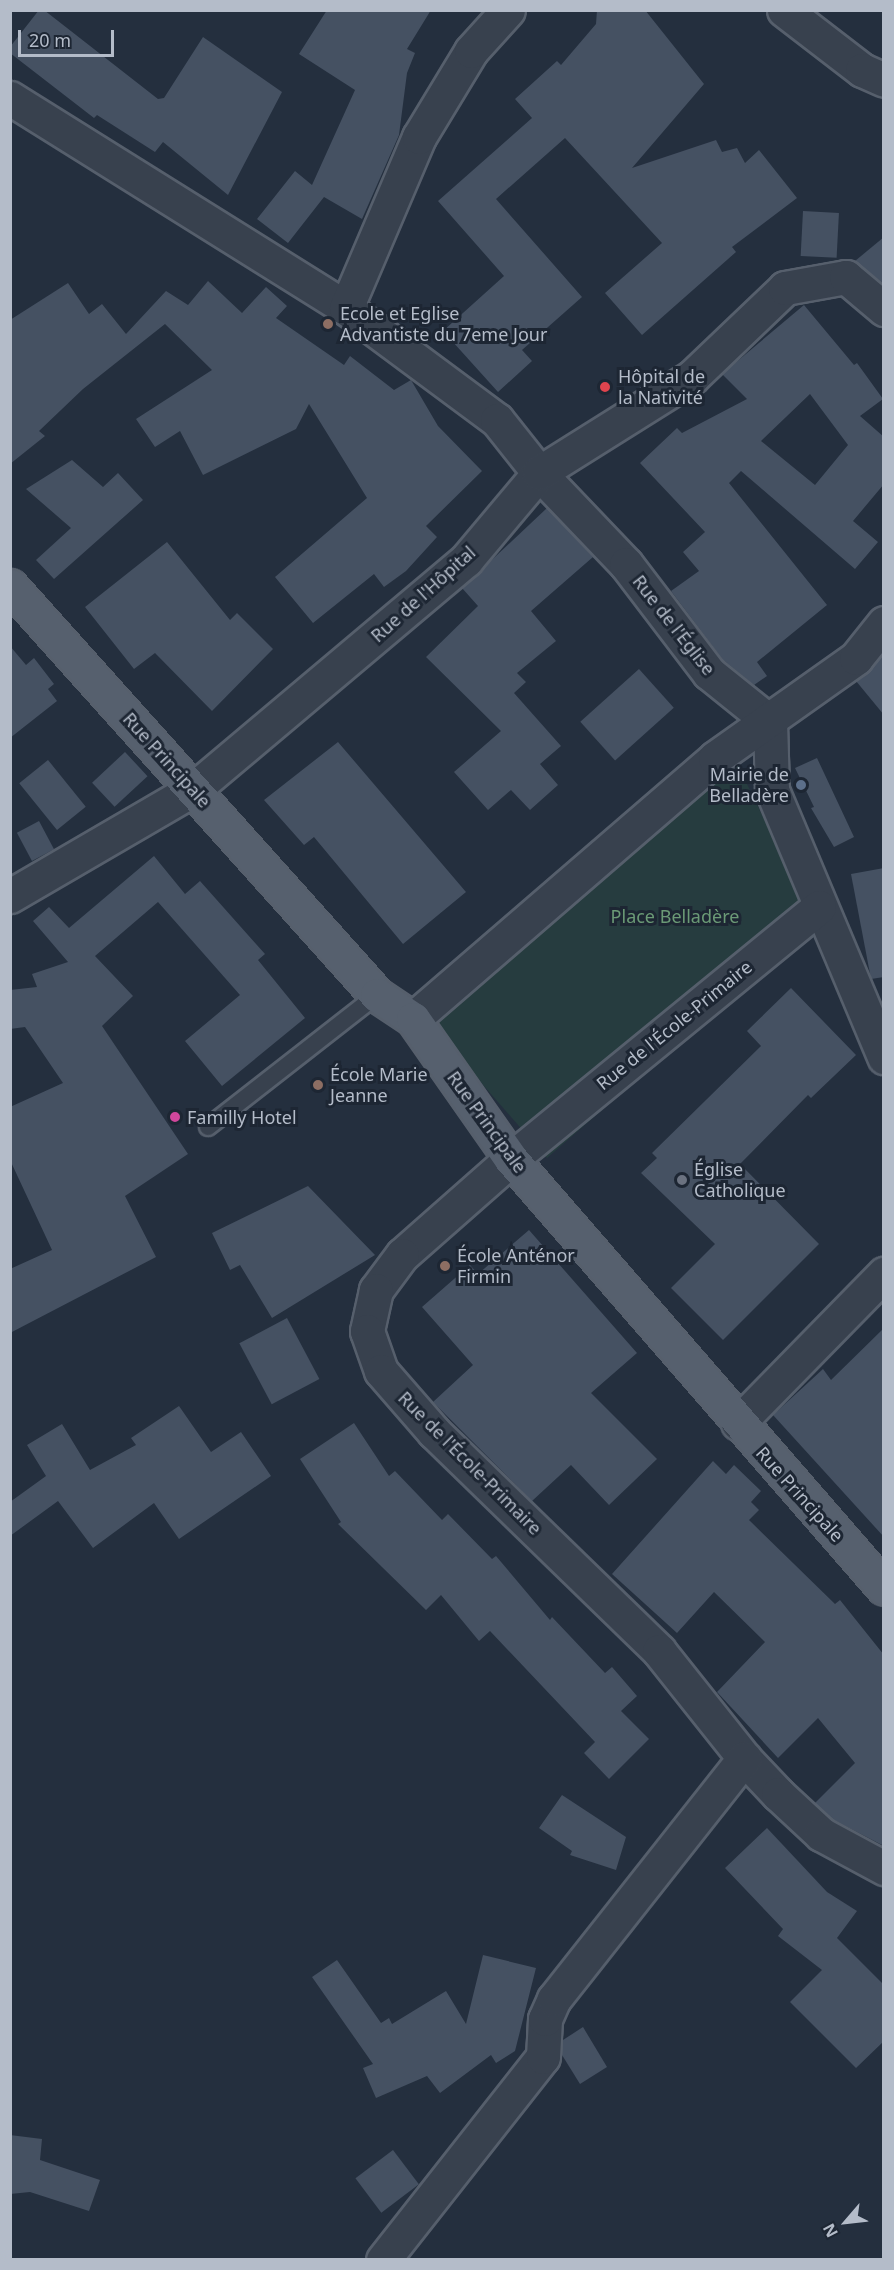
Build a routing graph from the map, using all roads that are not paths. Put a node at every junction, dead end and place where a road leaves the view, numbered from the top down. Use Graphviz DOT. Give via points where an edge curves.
graph roads {
  1 [pos="508,10"];
  2 [pos="784,10"];
  3 [pos="884,80"];
  4 [pos="10,98"];
  5 [pos="346,308"];
  6 [pos="884,309"];
  7 [pos="539,473"];
  8 [pos="10,586"];
  9 [pos="884,623"];
  10 [pos="770,722"];
  11 [pos="194,789"];
  12 [pos="10,896"];
  13 [pos="819,907"];
  14 [pos="377,995"];
  15 [pos="413,1019"];
  16 [pos="884,1057"];
  17 [pos="208,1127"];
  18 [pos="511,1159"];
  19 [pos="884,1274"];
  20 [pos="738,1423"];
  21 [pos="884,1588"];
  22 [pos="744,1758"];
  23 [pos="884,1868"];
  24 [pos="383,2259"];
  1 -- 5 [label="street" via="471,51 419,137"];
  2 -- 3 [label="street" via="862,70"];
  4 -- 5 [label="street, Rue de l'Église"];
  5 -- 7 [label="street, Rue de l'Église" via="496,420"];
  6 -- 7 [label="street, Rue de l'Hôpital" via="846,277 785,288 692,377"];
  7 -- 10 [label="street, Rue de l'Église" via="626,564 709,673"];
  7 -- 11 [label="street, Rue de l'Hôpital" via="466,560"];
  8 -- 11 [label="main road, Rue Principale"];
  9 -- 10 [label="street" via="856,658"];
  10 -- 13 [label="street" via="772,790"];
  10 -- 15 [label="street" via="715,758"];
  11 -- 12 [label="street, Rue de l'Hôpital"];
  11 -- 14 [label="main road, Rue Principale"];
  13 -- 16 [label="street"];
  13 -- 18 [label="street, Rue de l'École-Primaire"];
  14 -- 15 [label="main road, Rue Principale"];
  14 -- 17 [label="lane"];
  15 -- 18 [label="main road, Rue Principale"];
  18 -- 20 [label="main road, Rue Principale"];
  18 -- 22 [label="street, Rue de l'École-Primaire" via="402,1255 376,1290 367,1331 381,1371 434,1432 659,1651"];
  19 -- 20 [label="street"];
  20 -- 21 [label="main road, Rue Principale"];
  22 -- 23 [label="street, Rue de l'École-Primaire" via="821,1834"];
  22 -- 24 [label="street" via="554,1999 546,2019 543,2057"];
}
